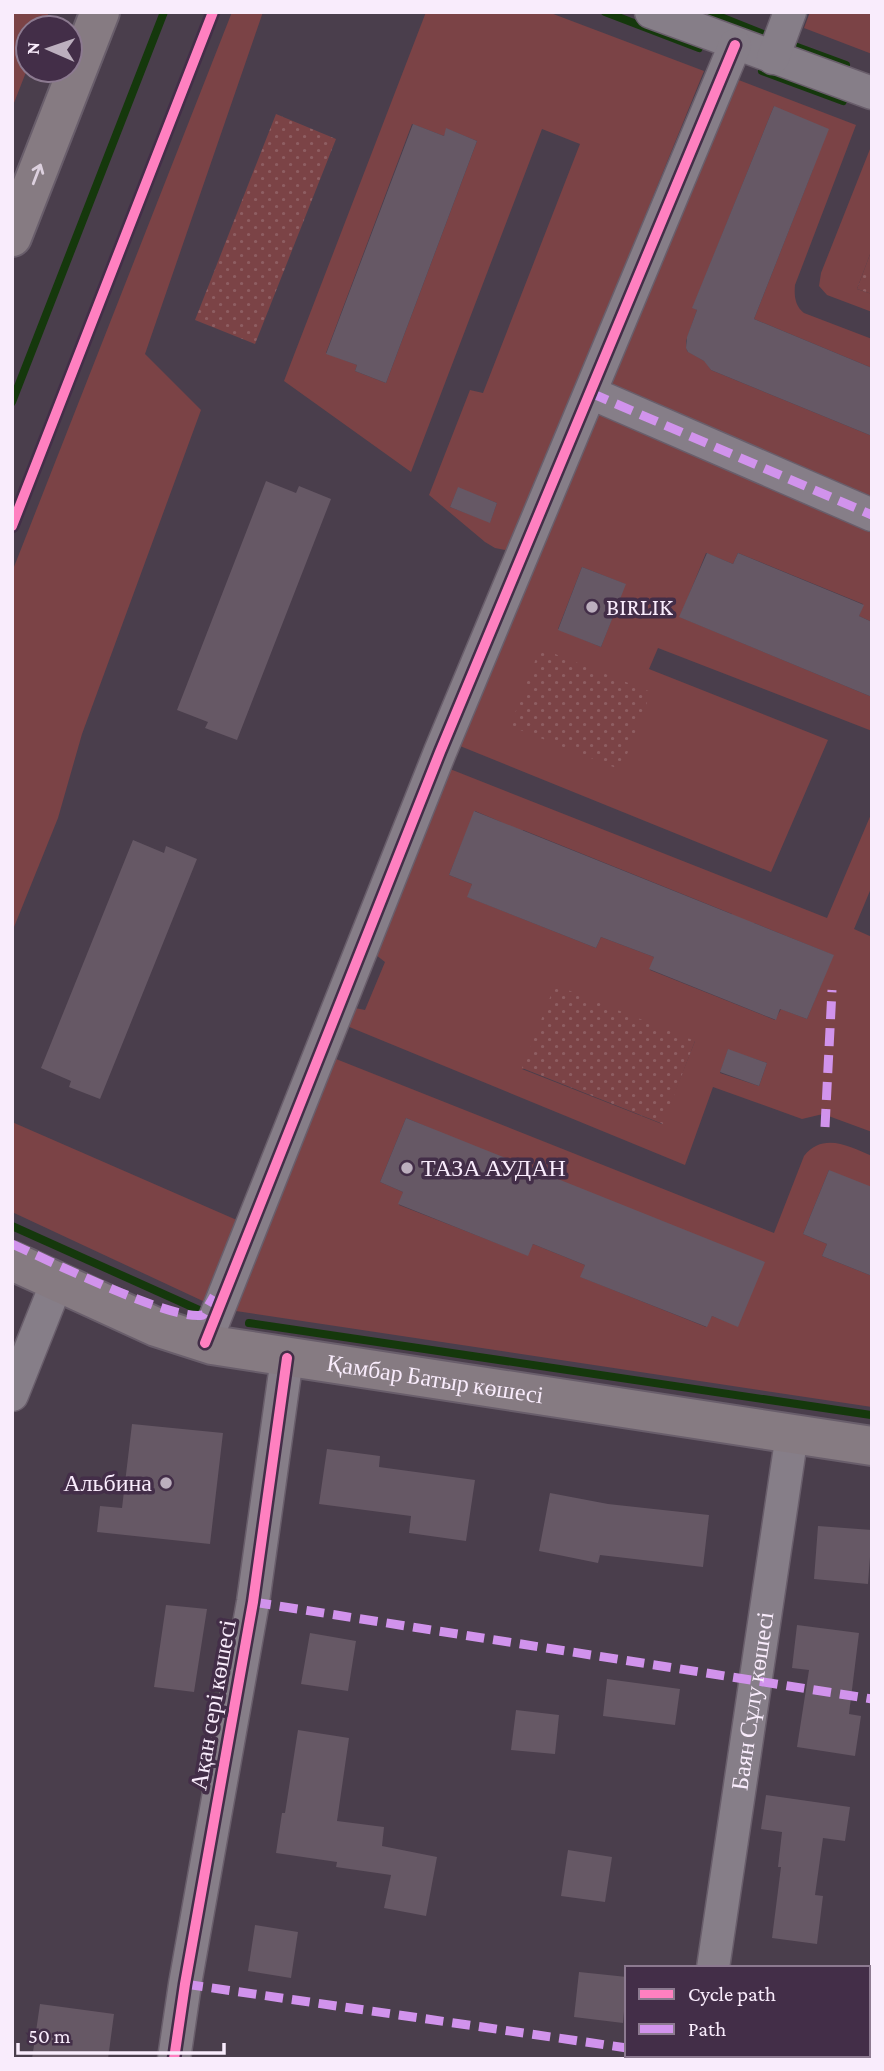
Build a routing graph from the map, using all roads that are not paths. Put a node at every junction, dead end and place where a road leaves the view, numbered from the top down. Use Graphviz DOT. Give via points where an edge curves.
graph roads {
  1 [pos="100,12"];
  2 [pos="651,12"];
  3 [pos="790,12"];
  4 [pos="735,45"];
  5 [pos="773,58"];
  6 [pos="44,84"];
  7 [pos="872,93"];
  8 [pos="12,166"];
  9 [pos="12,237"];
  10 [pos="591,393"];
  11 [pos="872,515"];
  12 [pos="12,1261"];
  13 [pos="57,1282"];
  14 [pos="205,1343"];
  15 [pos="22,1344"];
  16 [pos="287,1357"];
  17 [pos="12,1395"];
  18 [pos="792,1434"];
  19 [pos="872,1446"];
  20 [pos="713,1966"];
  21 [pos="174,2059"];
  9 -- 1 [label="main road, one-way"];
  2 -- 4 [label="street"];
  3 -- 5 [label="street"];
  4 -- 5 [label="street"];
  4 -- 10 [label="street"];
  5 -- 7 [label="street"];
  6 -- 8 [label="main road"];
  10 -- 11 [label="street"];
  10 -- 14 [label="street" via="440,751"];
  12 -- 13 [label="main road, Қамбар Батыр көшесі"];
  13 -- 14 [label="main road, Қамбар Батыр көшесі" via="156,1327"];
  13 -- 15 [label="street"];
  14 -- 16 [label="main road, Қамбар Батыр көшесі"];
  15 -- 17 [label="street"];
  16 -- 18 [label="main road, Қамбар Батыр көшесі"];
  16 -- 21 [label="street, Ақан сері көшесі" via="253,1602"];
  18 -- 19 [label="main road, Қамбар Батыр көшесі"];
  18 -- 20 [label="street, Баян Сұлу көшесі"];
}
